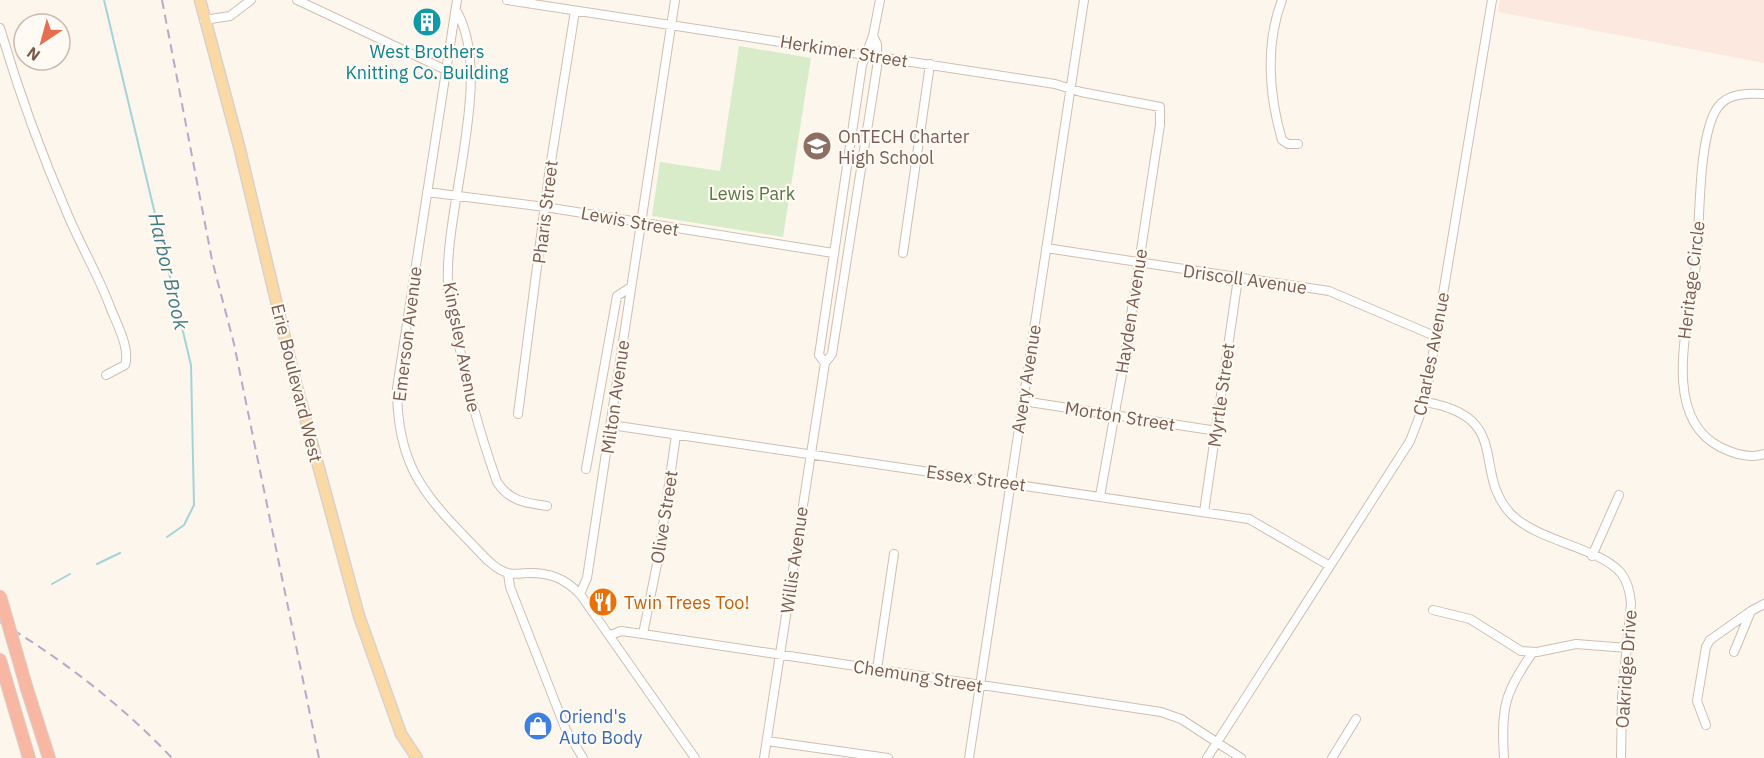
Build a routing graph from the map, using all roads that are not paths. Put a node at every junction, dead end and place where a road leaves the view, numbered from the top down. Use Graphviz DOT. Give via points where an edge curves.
graph roads {
  1 [pos="200,0"];
  2 [pos="251,0"];
  3 [pos="297,0"];
  4 [pos="457,0"];
  5 [pos="507,0"];
  6 [pos="675,0"];
  7 [pos="880,0"];
  8 [pos="1084,0"];
  9 [pos="1282,0"];
  10 [pos="1492,0"];
  11 [pos="456,10"];
  12 [pos="575,11"];
  13 [pos="204,20"];
  14 [pos="672,24"];
  15 [pos="0,28"];
  16 [pos="873,36"];
  17 [pos="865,54"];
  18 [pos="878,56"];
  19 [pos="930,64"];
  20 [pos="446,70"];
  21 [pos="1070,88"];
  22 [pos="1764,94"];
  23 [pos="1160,125"];
  24 [pos="1298,144"];
  25 [pos="427,192"];
  26 [pos="456,195"];
  27 [pos="545,207"];
  28 [pos="641,223"];
  29 [pos="1046,248"];
  30 [pos="833,253"];
  31 [pos="903,253"];
  32 [pos="1138,263"];
  33 [pos="1238,278"];
  34 [pos="631,286"];
  35 [pos="1437,337"];
  36 [pos="825,363"];
  37 [pos="106,375"];
  38 [pos="1023,401"];
  39 [pos="1425,402"];
  40 [pos="518,414"];
  41 [pos="1114,416"];
  42 [pos="611,424"];
  43 [pos="1217,430"];
  44 [pos="676,435"];
  45 [pos="811,454"];
  46 [pos="1764,454"];
  47 [pos="586,469"];
  48 [pos="1011,482"];
  49 [pos="1619,495"];
  50 [pos="1100,496"];
  51 [pos="547,506"];
  52 [pos="1204,512"];
  53 [pos="894,554"];
  54 [pos="1592,556"];
  55 [pos="1330,566"];
  56 [pos="508,573"];
  57 [pos="580,594"];
  58 [pos="0,596"];
  59 [pos="1764,604"];
  60 [pos="1434,610"];
  61 [pos="1751,611"];
  62 [pos="643,634"];
  63 [pos="611,635"];
  64 [pos="1628,648"];
  65 [pos="1533,652"];
  66 [pos="1734,652"];
  67 [pos="780,655"];
  68 [pos="0,660"];
  69 [pos="877,669"];
  70 [pos="980,685"];
  71 [pos="1356,719"];
  72 [pos="1706,725"];
  73 [pos="767,741"];
  74 [pos="1217,743"];
  75 [pos="29,758"];
  76 [pos="49,758"];
  77 [pos="417,758"];
  78 [pos="583,758"];
  79 [pos="695,758"];
  80 [pos="764,758"];
  81 [pos="888,758"];
  82 [pos="969,758"];
  83 [pos="1207,758"];
  84 [pos="1241,758"];
  85 [pos="1332,758"];
  86 [pos="1504,758"];
  87 [pos="1621,758"];
  1 -- 13 [label="main road, Erie Boulevard West"];
  2 -- 13 [label="street" via="230,15"];
  3 -- 20 [label="street"];
  4 -- 11 [label="street, Emerson Avenue"];
  5 -- 12 [label="street, Herkimer Street"];
  6 -- 14 [label="street, Milton Avenue"];
  7 -- 16 [label="street, Willis Avenue"];
  8 -- 21 [label="street, Avery Avenue"];
  9 -- 24 [label="street" via="1272,47 1271,93 1282,140"];
  10 -- 35 [label="street, Charles Avenue"];
  11 -- 20 [label="street, Emerson Avenue"];
  11 -- 26 [label="street, Kingsley Avenue" via="464,24 469,76"];
  12 -- 14 [label="street, Herkimer Street"];
  12 -- 27 [label="street, Pharis Street"];
  13 -- 77 [label="main road, Erie Boulevard West" via="353,593 397,723"];
  14 -- 17 [label="street, Herkimer Street"];
  14 -- 28 [label="street, Milton Avenue"];
  15 -- 37 [label="street" via="66,212 99,278 128,358 122,369"];
  16 -- 17 [label="street, Willis Avenue"];
  16 -- 18 [label="street, Willis Avenue"];
  17 -- 18 [label="street, Herkimer Street"];
  17 -- 30 [label="street, Willis Avenue"];
  18 -- 19 [label="street, Herkimer Street"];
  18 -- 36 [label="street, Willis Avenue" via="833,345"];
  19 -- 21 [label="street, Herkimer Street"];
  19 -- 31 [label="street"];
  20 -- 25 [label="street, Emerson Avenue"];
  21 -- 23 [label="street, Herkimer Street" via="1157,104 1161,109"];
  21 -- 29 [label="street, Avery Avenue"];
  22 -- 46 [label="street, Heritage Circle" via="1727,98 1710,119 1681,373 1691,411 1702,433 1726,450 1743,456"];
  23 -- 32 [label="street, Hayden Avenue"];
  25 -- 26 [label="street, Lewis Street"];
  25 -- 56 [label="street, Emerson Avenue" via="397,388 401,437 414,474 435,506 494,565"];
  26 -- 27 [label="street, Lewis Street"];
  26 -- 51 [label="street, Kingsley Avenue" via="447,284 472,407 506,494 518,501"];
  27 -- 28 [label="street, Lewis Street"];
  27 -- 40 [label="street, Pharis Street"];
  28 -- 30 [label="street, Lewis Street"];
  28 -- 34 [label="street, Milton Avenue"];
  29 -- 32 [label="street, Driscoll Avenue"];
  29 -- 38 [label="street, Avery Avenue"];
  30 -- 36 [label="street, Willis Avenue" via="819,355"];
  32 -- 33 [label="street, Driscoll Avenue"];
  32 -- 41 [label="street, Hayden Avenue"];
  33 -- 35 [label="street, Driscoll Avenue" via="1329,291"];
  33 -- 43 [label="street, Myrtle Street"];
  34 -- 42 [label="street, Milton Avenue"];
  34 -- 47 [label="street" via="617,296"];
  35 -- 39 [label="street, Charles Avenue"];
  36 -- 45 [label="street, Willis Avenue"];
  38 -- 41 [label="street, Morton Street"];
  38 -- 48 [label="street, Avery Avenue"];
  39 -- 54 [label="street, Oakridge Drive" via="1454,411 1480,429 1495,486 1512,514 1542,534"];
  39 -- 55 [label="street, Charles Avenue" via="1410,441"];
  41 -- 43 [label="street, Morton Street"];
  41 -- 50 [label="street, Hayden Avenue"];
  42 -- 44 [label="street, Essex Street"];
  42 -- 57 [label="street, Milton Avenue" via="587,578"];
  43 -- 52 [label="street, Myrtle Street"];
  44 -- 45 [label="street, Essex Street"];
  44 -- 62 [label="street, Olive Street"];
  45 -- 48 [label="street, Essex Street"];
  45 -- 67 [label="street, Willis Avenue"];
  48 -- 50 [label="street, Essex Street"];
  48 -- 70 [label="street, Avery Avenue"];
  49 -- 54 [label="street"];
  50 -- 52 [label="street, Essex Street"];
  52 -- 55 [label="street, Essex Street" via="1257,521"];
  53 -- 69 [label="street"];
  54 -- 64 [label="street, Oakridge Drive" via="1616,569 1629,589"];
  55 -- 74 [label="street, Charles Avenue"];
  56 -- 57 [label="street" via="550,573"];
  56 -- 78 [label="street" via="566,730"];
  57 -- 63 [label="street"];
  58 -- 76 [label="highway, bridge"];
  59 -- 61 [label="street"];
  60 -- 65 [label="street" via="1470,619 1521,651"];
  61 -- 66 [label="street"];
  61 -- 72 [label="street" via="1706,647 1697,701"];
  62 -- 63 [label="street, Chemung Street" via="621,631"];
  62 -- 67 [label="street, Chemung Street"];
  63 -- 79 [label="street"];
  64 -- 65 [label="street" via="1576,644"];
  64 -- 87 [label="street, Oakridge Drive"];
  65 -- 86 [label="street" via="1518,673 1503,711"];
  67 -- 69 [label="street, Chemung Street"];
  67 -- 73 [label="street, Willis Avenue"];
  68 -- 75 [label="highway"];
  69 -- 70 [label="street, Chemung Street"];
  70 -- 74 [label="street, Chemung Street" via="1161,712 1180,719"];
  70 -- 82 [label="street, Avery Avenue"];
  71 -- 85 [label="street"];
  73 -- 80 [label="street, Willis Avenue"];
  73 -- 81 [label="street"];
  74 -- 83 [label="street, Charles Avenue"];
  74 -- 84 [label="street, Chemung Street"];
}
